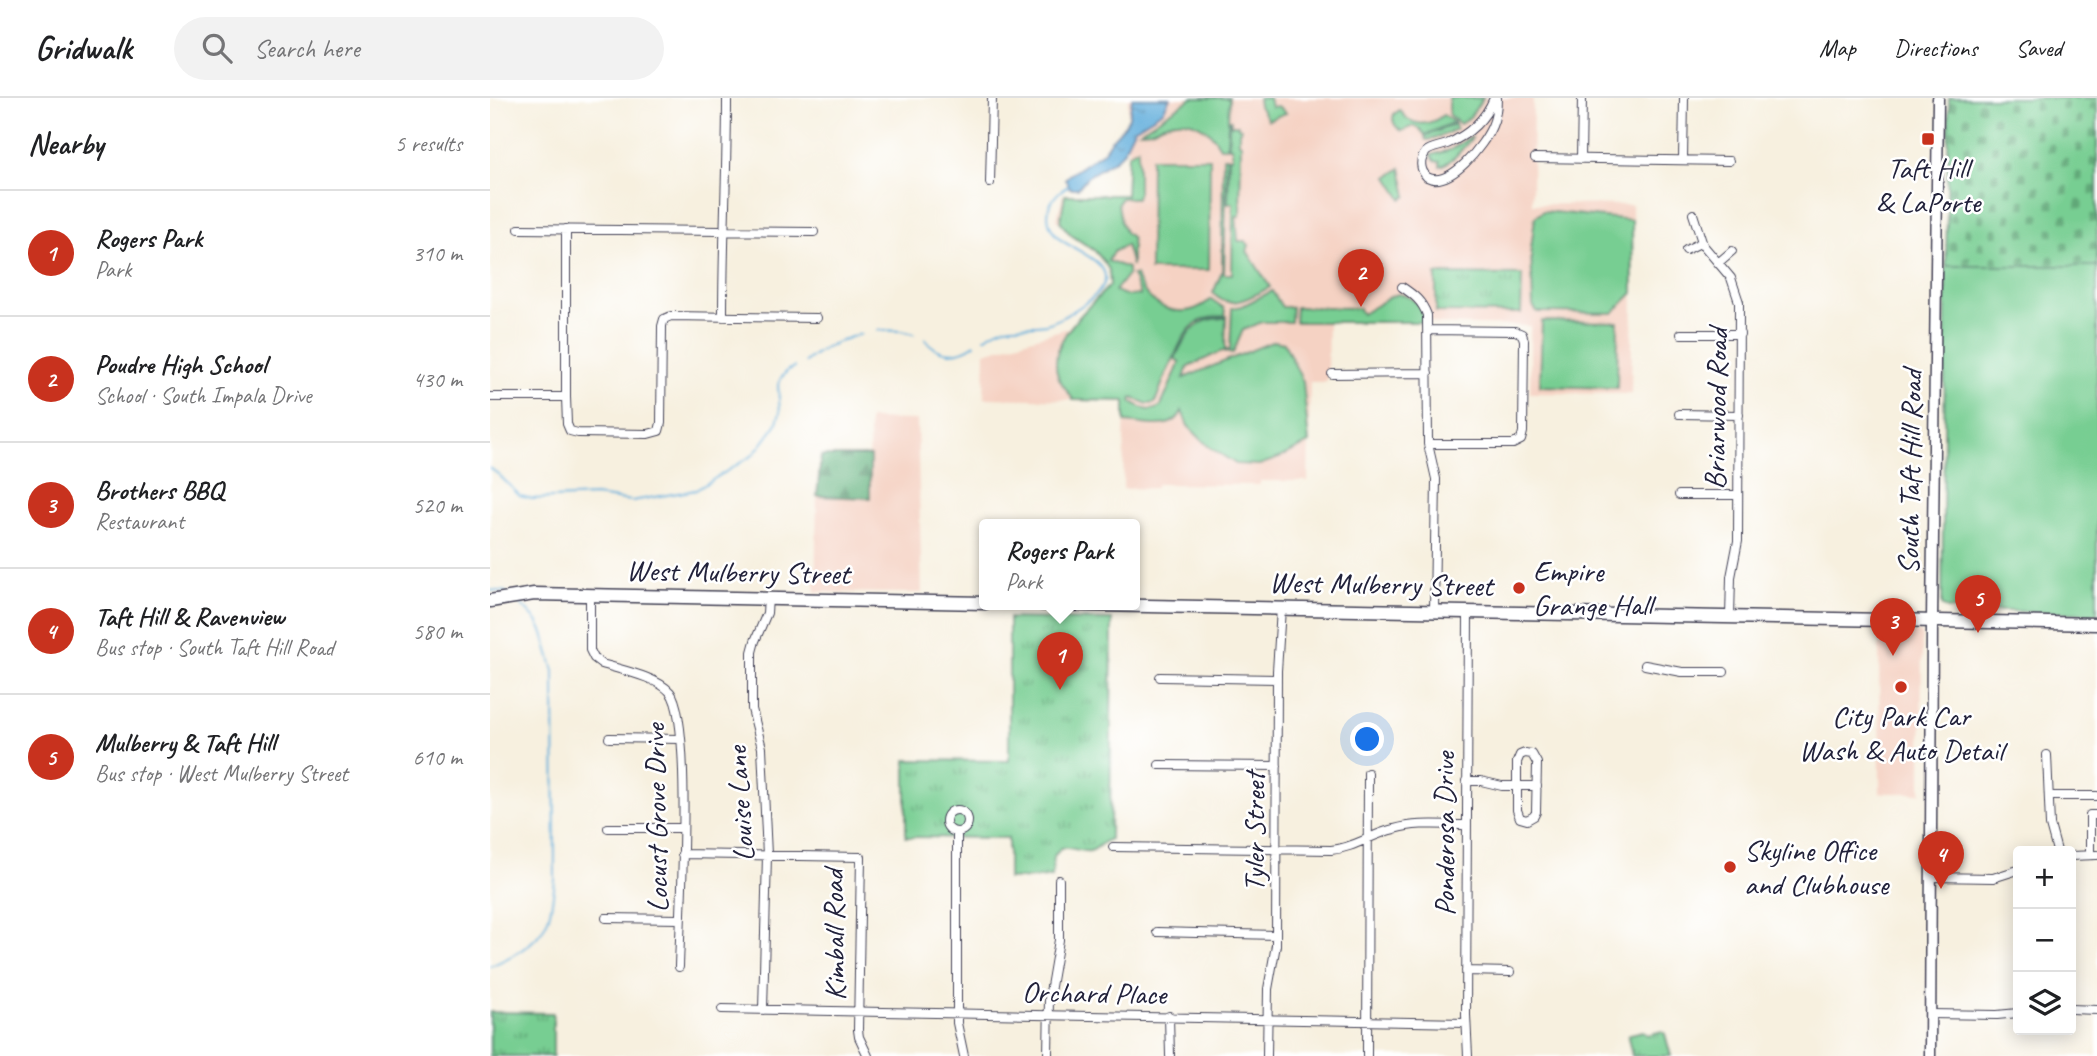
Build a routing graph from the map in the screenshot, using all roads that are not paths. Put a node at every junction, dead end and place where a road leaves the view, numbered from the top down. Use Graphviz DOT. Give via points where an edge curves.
graph roads {
  1 [pos="727,98"];
  2 [pos="992,98"];
  3 [pos="1495,98"];
  4 [pos="1582,98"];
  5 [pos="1684,98"];
  6 [pos="1938,98"];
  7 [pos="1535,158"];
  8 [pos="1581,159"];
  9 [pos="1683,160"];
  10 [pos="1729,161"];
  11 [pos="990,183"];
  12 [pos="1693,214"];
  13 [pos="519,229"];
  14 [pos="566,229"];
  15 [pos="723,232"];
  16 [pos="814,232"];
  17 [pos="1702,242"];
  18 [pos="1686,250"];
  19 [pos="1732,251"];
  20 [pos="1718,263"];
  21 [pos="1402,287"];
  22 [pos="723,317"];
  23 [pos="817,318"];
  24 [pos="1429,330"];
  25 [pos="1681,334"];
  26 [pos="1740,334"];
  27 [pos="1428,373"];
  28 [pos="1332,374"];
  29 [pos="490,397"];
  30 [pos="566,397"];
  31 [pos="1679,414"];
  32 [pos="1739,415"];
  33 [pos="1428,444"];
  34 [pos="1679,495"];
  35 [pos="1738,495"];
  36 [pos="590,595"];
  37 [pos="768,598"];
  38 [pos="490,601"];
  39 [pos="979,603"];
  40 [pos="1140,606"];
  41 [pos="1281,608"];
  42 [pos="1434,611"];
  43 [pos="1468,612"];
  44 [pos="1730,617"];
  45 [pos="1932,621"];
  46 [pos="2097,624"];
  47 [pos="1645,665"];
  48 [pos="1724,672"];
  49 [pos="1160,677"];
  50 [pos="1277,679"];
  51 [pos="609,738"];
  52 [pos="681,739"];
  53 [pos="2047,755"];
  54 [pos="1158,765"];
  55 [pos="1277,766"];
  56 [pos="1368,773"];
  57 [pos="1466,781"];
  58 [pos="1517,786"];
  59 [pos="1537,786"];
  60 [pos="2050,796"];
  61 [pos="2097,796"];
  62 [pos="2097,815"];
  63 [pos="1466,825"];
  64 [pos="608,828"];
  65 [pos="682,828"];
  66 [pos="957,832"];
  67 [pos="1367,839"];
  68 [pos="2056,846"];
  69 [pos="1113,847"];
  70 [pos="1275,850"];
  71 [pos="682,854"];
  72 [pos="767,855"];
  73 [pos="2094,855"];
  74 [pos="2076,856"];
  75 [pos="2013,872"];
  76 [pos="1931,877"];
  77 [pos="1059,880"];
  78 [pos="606,918"];
  79 [pos="680,919"];
  80 [pos="1157,932"];
  81 [pos="1276,935"];
  82 [pos="679,967"];
  83 [pos="1466,971"];
  84 [pos="1510,972"];
  85 [pos="722,1009"];
  86 [pos="2076,1009"];
  87 [pos="763,1010"];
  88 [pos="2097,1010"];
  89 [pos="858,1011"];
  90 [pos="2013,1013"];
  91 [pos="957,1014"];
  92 [pos="1048,1014"];
  93 [pos="1930,1014"];
  94 [pos="1170,1016"];
  95 [pos="1267,1019"];
  96 [pos="1367,1021"];
  97 [pos="1466,1023"];
  98 [pos="868,1056"];
  99 [pos="964,1056"];
  100 [pos="1048,1056"];
  101 [pos="1170,1056"];
  102 [pos="1267,1056"];
  103 [pos="1367,1056"];
  104 [pos="1468,1056"];
  105 [pos="1930,1056"];
  1 -- 15 [label="street"];
  2 -- 11 [label="street"];
  3 -- 3 [label="street" via="1476,126 1425,153 1421,168 1427,177 1439,181 1469,160 1492,125"];
  4 -- 8 [label="street"];
  5 -- 9 [label="street"];
  6 -- 45 [label="main road, South Taft Hill Road"];
  7 -- 8 [label="street"];
  8 -- 9 [label="street"];
  9 -- 10 [label="street"];
  12 -- 17 [label="street, Briarwood Road"];
  13 -- 14 [label="street"];
  14 -- 15 [label="street"];
  14 -- 30 [label="street"];
  15 -- 16 [label="street"];
  15 -- 22 [label="street"];
  17 -- 18 [label="street"];
  17 -- 20 [label="street, Briarwood Road"];
  19 -- 20 [label="street"];
  20 -- 26 [label="street, Briarwood Road" via="1738,296"];
  21 -- 24 [label="street" via="1423,305"];
  22 -- 23 [label="street"];
  22 -- 30 [label="street" via="664,319 659,431 570,431"];
  24 -- 27 [label="street"];
  24 -- 33 [label="street" via="1515,331 1524,340 1521,440 1513,444"];
  25 -- 26 [label="street"];
  26 -- 32 [label="street, Briarwood Road"];
  27 -- 28 [label="street"];
  27 -- 33 [label="street"];
  29 -- 30 [label="street"];
  31 -- 32 [label="street"];
  32 -- 35 [label="street, Briarwood Road"];
  33 -- 42 [label="street" via="1436,479"];
  34 -- 35 [label="street"];
  35 -- 44 [label="street, Briarwood Road"];
  36 -- 37 [label="main road, West Mulberry Street"];
  36 -- 38 [label="main road, West Mulberry Street" via="534,594"];
  36 -- 52 [label="street, Locust Grove Drive" via="592,656 667,689 678,709"];
  37 -- 39 [label="main road, West Mulberry Street"];
  37 -- 72 [label="street, Louise Lane" via="753,647 752,703 762,748"];
  40 -- 41 [label="main road, West Mulberry Street"];
  41 -- 42 [label="main road, West Mulberry Street"];
  41 -- 50 [label="street, Tyler Street"];
  42 -- 43 [label="main road, West Mulberry Street"];
  43 -- 44 [label="main road, West Mulberry Street"];
  43 -- 57 [label="street, Ponderosa Drive"];
  44 -- 45 [label="main road, West Mulberry Street"];
  45 -- 46 [label="main road, West Mulberry Street"];
  45 -- 76 [label="main road, South Taft Hill Road"];
  47 -- 48 [label="street" via="1682,672"];
  49 -- 50 [label="street"];
  50 -- 55 [label="street, Tyler Street"];
  51 -- 52 [label="street"];
  52 -- 65 [label="street, Locust Grove Drive"];
  53 -- 60 [label="street"];
  54 -- 55 [label="street"];
  55 -- 70 [label="street, Tyler Street"];
  56 -- 67 [label="street"];
  57 -- 58 [label="street"];
  57 -- 63 [label="street, Ponderosa Drive"];
  58 -- 59 [label="street"];
  58 -- 59 [label="street" via="1517,760 1527,753 1537,760"];
  58 -- 59 [label="street" via="1517,814 1525,820 1535,814"];
  60 -- 61 [label="street"];
  60 -- 68 [label="street"];
  62 -- 73 [label="street" via="2090,815"];
  63 -- 67 [label="street" via="1410,825"];
  63 -- 83 [label="street, Ponderosa Drive"];
  64 -- 65 [label="street"];
  65 -- 71 [label="street, Locust Grove Drive"];
  66 -- 91 [label="street"];
  67 -- 70 [label="street" via="1338,850"];
  67 -- 96 [label="street"];
  69 -- 70 [label="street"];
  70 -- 81 [label="street, Tyler Street"];
  71 -- 72 [label="street, Kimball Road"];
  71 -- 79 [label="street, Locust Grove Drive"];
  72 -- 87 [label="street, Louise Lane"];
  72 -- 89 [label="street, Kimball Road" via="861,858"];
  73 -- 74 [label="street"];
  75 -- 76 [label="street" via="1993,878"];
  76 -- 93 [label="main road, South Taft Hill Road"];
  77 -- 92 [label="street" via="1058,953"];
  78 -- 79 [label="street"];
  79 -- 82 [label="street, Locust Grove Drive"];
  80 -- 81 [label="street"];
  81 -- 95 [label="street, Tyler Street"];
  83 -- 84 [label="street"];
  83 -- 97 [label="street, Ponderosa Drive"];
  85 -- 87 [label="street, Orchard Place"];
  86 -- 88 [label="street"];
  87 -- 89 [label="street, Orchard Place"];
  89 -- 91 [label="street, Orchard Place"];
  89 -- 98 [label="street, Kimball Road" via="859,1037"];
  90 -- 93 [label="street"];
  91 -- 92 [label="street, Orchard Place"];
  91 -- 99 [label="street"];
  92 -- 94 [label="street, Orchard Place"];
  92 -- 100 [label="street"];
  93 -- 105 [label="main road, South Taft Hill Road"];
  94 -- 95 [label="street, Orchard Place"];
  94 -- 101 [label="street"];
  95 -- 96 [label="street, Orchard Place"];
  95 -- 102 [label="street, Tyler Street"];
  96 -- 97 [label="street, Orchard Place"];
  96 -- 103 [label="street"];
  97 -- 104 [label="street, Ponderosa Drive"];
}
